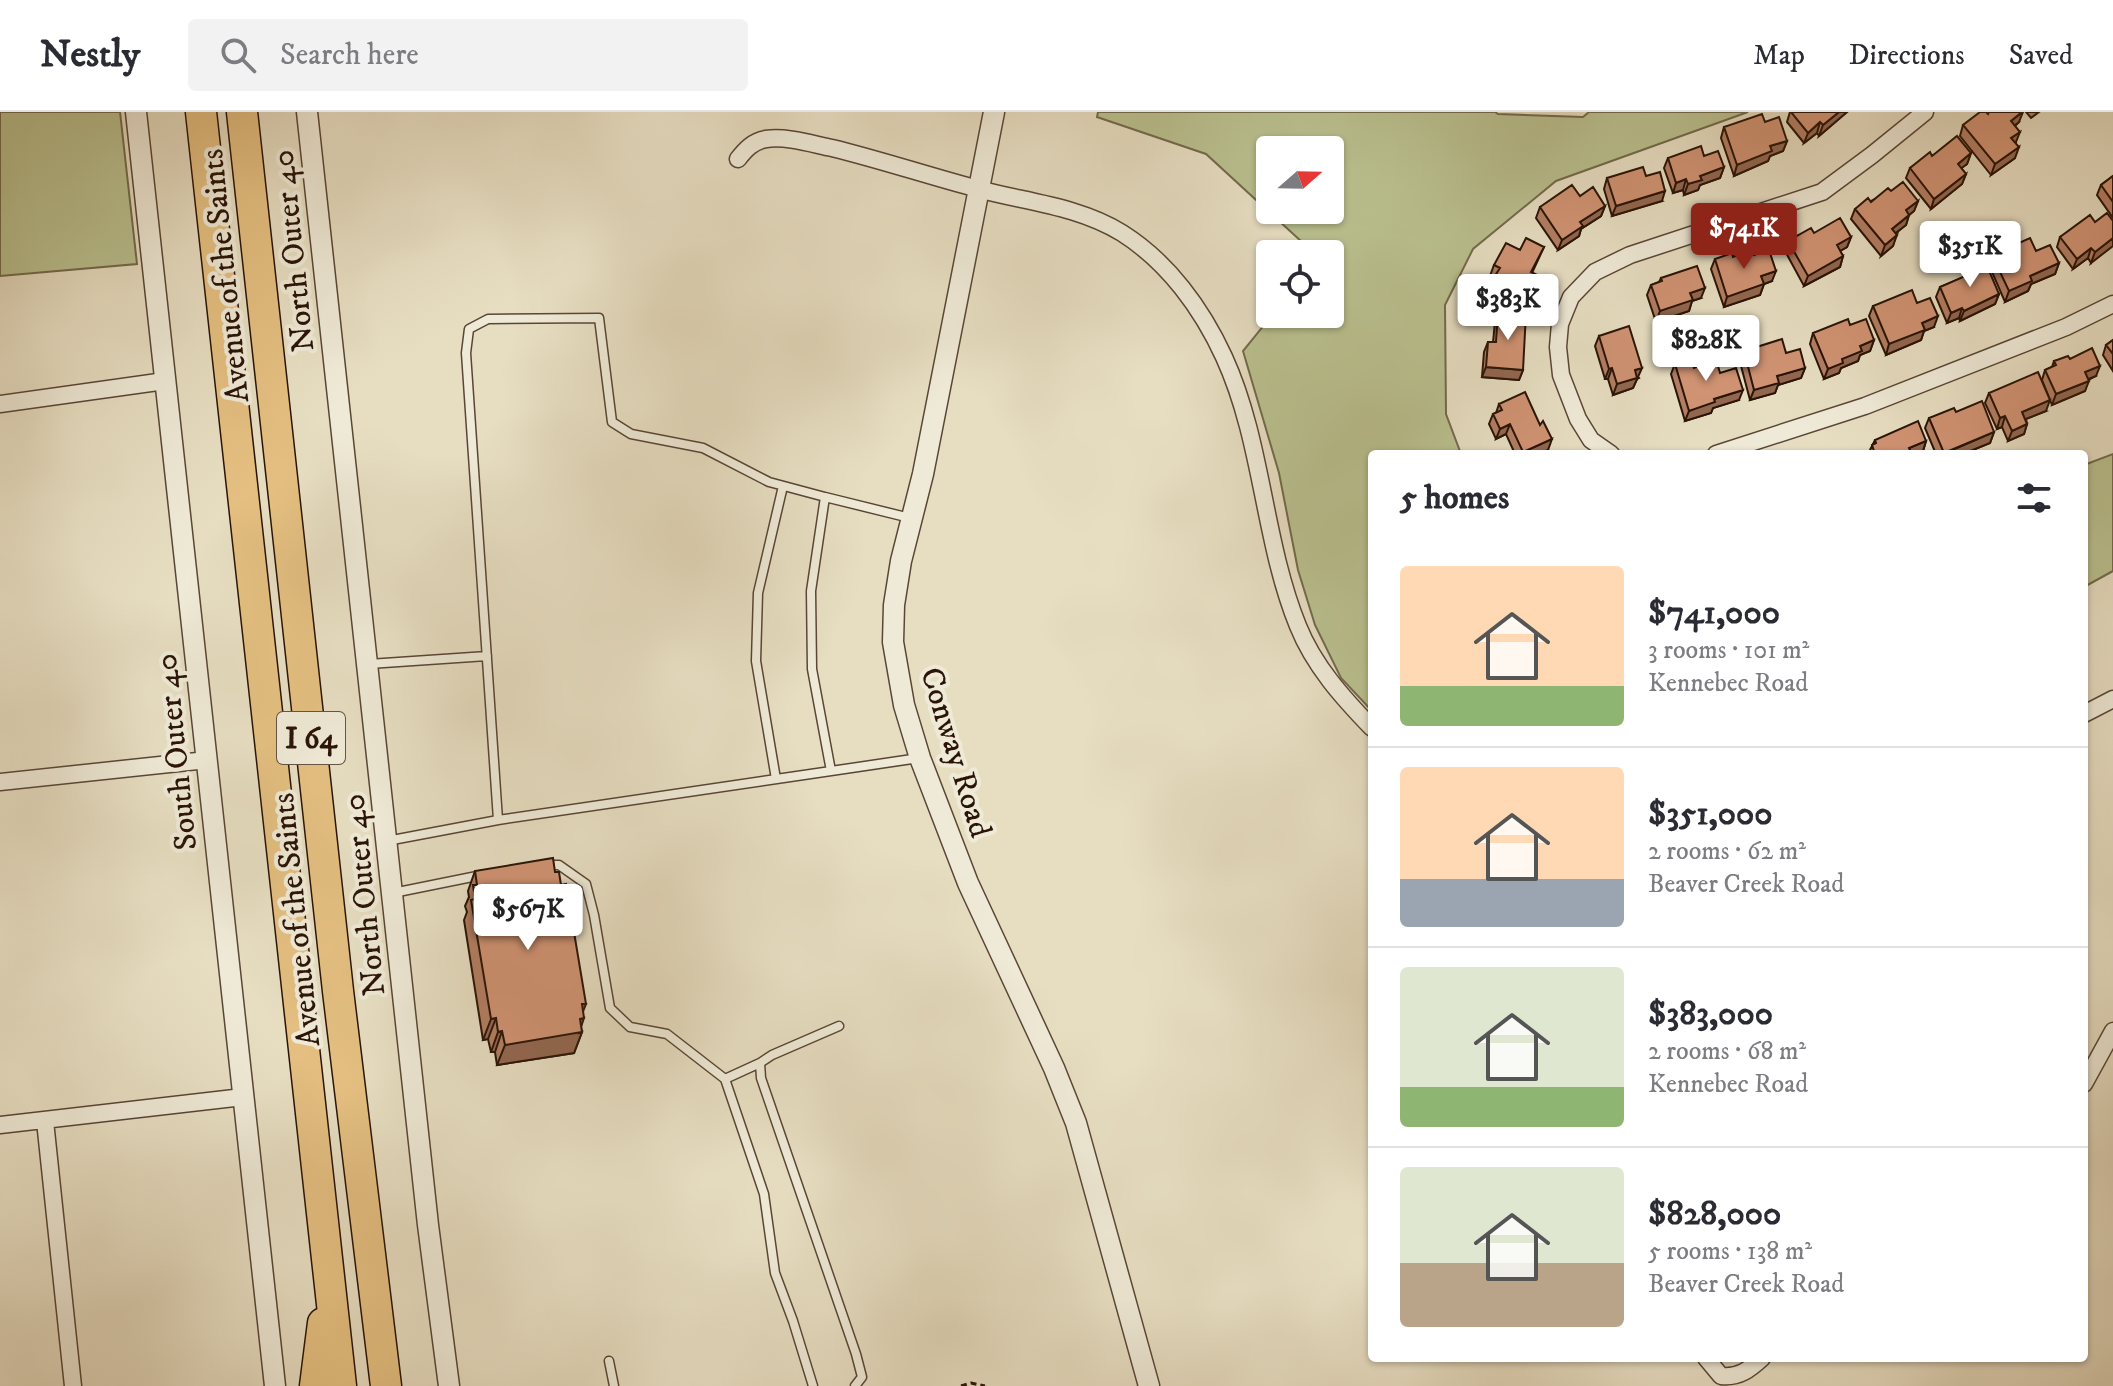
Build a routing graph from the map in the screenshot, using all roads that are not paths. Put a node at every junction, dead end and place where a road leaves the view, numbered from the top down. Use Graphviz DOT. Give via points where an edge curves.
graph roads {
  1 [pos="136,112"];
  2 [pos="201,112"];
  3 [pos="242,112"];
  4 [pos="307,112"];
  5 [pos="994,112"];
  6 [pos="1925,112"];
  7 [pos="738,159"];
  8 [pos="979,189"];
  9 [pos="2113,304"];
  10 [pos="165,381"];
  11 [pos="0,404"];
  12 [pos="1605,450"];
  13 [pos="1728,450"];
  14 [pos="783,486"];
  15 [pos="825,497"];
  16 [pos="911,518"];
  17 [pos="487,656"];
  18 [pos="368,664"];
  19 [pos="2113,699"];
  20 [pos="2088,712"];
  21 [pos="1368,723"];
  22 [pos="920,758"];
  23 [pos="207,760"];
  24 [pos="831,771"];
  25 [pos="776,779"];
  26 [pos="0,782"];
  27 [pos="498,820"];
  28 [pos="387,841"];
  29 [pos="532,865"];
  30 [pos="485,875"];
  31 [pos="393,894"];
  32 [pos="839,1026"];
  33 [pos="2113,1031"];
  34 [pos="760,1063"];
  35 [pos="2088,1077"];
  36 [pos="725,1079"];
  37 [pos="243,1097"];
  38 [pos="45,1121"];
  39 [pos="0,1125"];
  40 [pos="329,1274"];
  41 [pos="609,1361"];
  42 [pos="1709,1362"];
  43 [pos="1757,1362"];
  44 [pos="387,1378"];
  45 [pos="73,1386"];
  46 [pos="275,1386"];
  47 [pos="315,1386"];
  48 [pos="341,1386"];
  49 [pos="449,1386"];
  50 [pos="614,1386"];
  51 [pos="813,1386"];
  52 [pos="855,1386"];
  53 [pos="1149,1386"];
  1 -- 10 [label="street, South Outer 40"];
  2 -- 40 [label="highway, Avenue of the Saints / I 64"];
  3 -- 44 [label="highway, Avenue of the Saints / I 64" via="336,976"];
  4 -- 18 [label="street, North Outer 40"];
  5 -- 8 [label="street, Conway Road"];
  6 -- 12 [label="street" via="1822,192 1630,255 1595,272 1571,297 1560,324 1561,375 1591,440"];
  7 -- 8 [label="street" via="748,146 766,139 804,142"];
  8 -- 16 [label="street, Conway Road"];
  8 -- 21 [label="street" via="1053,206 1123,234 1160,262 1208,324 1240,399 1285,591 1299,628 1320,668"];
  9 -- 13 [label="street" via="1865,406"];
  10 -- 11 [label="street"];
  10 -- 23 [label="street, South Outer 40"];
  14 -- 15 [label="lane"];
  14 -- 17 [label="lane" via="703,448 631,434 612,422 599,318 488,319 469,329 466,353"];
  14 -- 25 [label="lane" via="758,593 756,661"];
  15 -- 16 [label="lane"];
  15 -- 24 [label="lane" via="811,591 812,669"];
  16 -- 22 [label="street, Conway Road" via="894,605 893,642"];
  17 -- 18 [label="lane"];
  17 -- 27 [label="lane"];
  18 -- 28 [label="street, North Outer 40"];
  19 -- 20 [label="street"];
  22 -- 24 [label="lane"];
  22 -- 53 [label="street, Conway Road" via="968,883 1076,1123"];
  23 -- 26 [label="street"];
  23 -- 37 [label="street, South Outer 40"];
  24 -- 25 [label="lane"];
  25 -- 27 [label="lane"];
  27 -- 28 [label="lane"];
  28 -- 31 [label="street, North Outer 40"];
  29 -- 36 [label="lane" via="559,865 586,884 610,1008 630,1027 667,1034"];
  30 -- 31 [label="lane"];
  31 -- 49 [label="street, North Outer 40"];
  32 -- 34 [label="lane"];
  33 -- 35 [label="street"];
  34 -- 36 [label="lane"];
  34 -- 52 [label="lane" via="856,1354 862,1377"];
  36 -- 51 [label="lane" via="764,1194 775,1273"];
  37 -- 38 [label="street"];
  37 -- 46 [label="street, South Outer 40"];
  38 -- 39 [label="street"];
  38 -- 45 [label="street"];
  40 -- 47 [label="highway"];
  40 -- 48 [label="highway, Avenue of the Saints / I 64"];
  41 -- 50 [label="lane"];
  42 -- 43 [label="street" via="1721,1376 1731,1377"];
}
